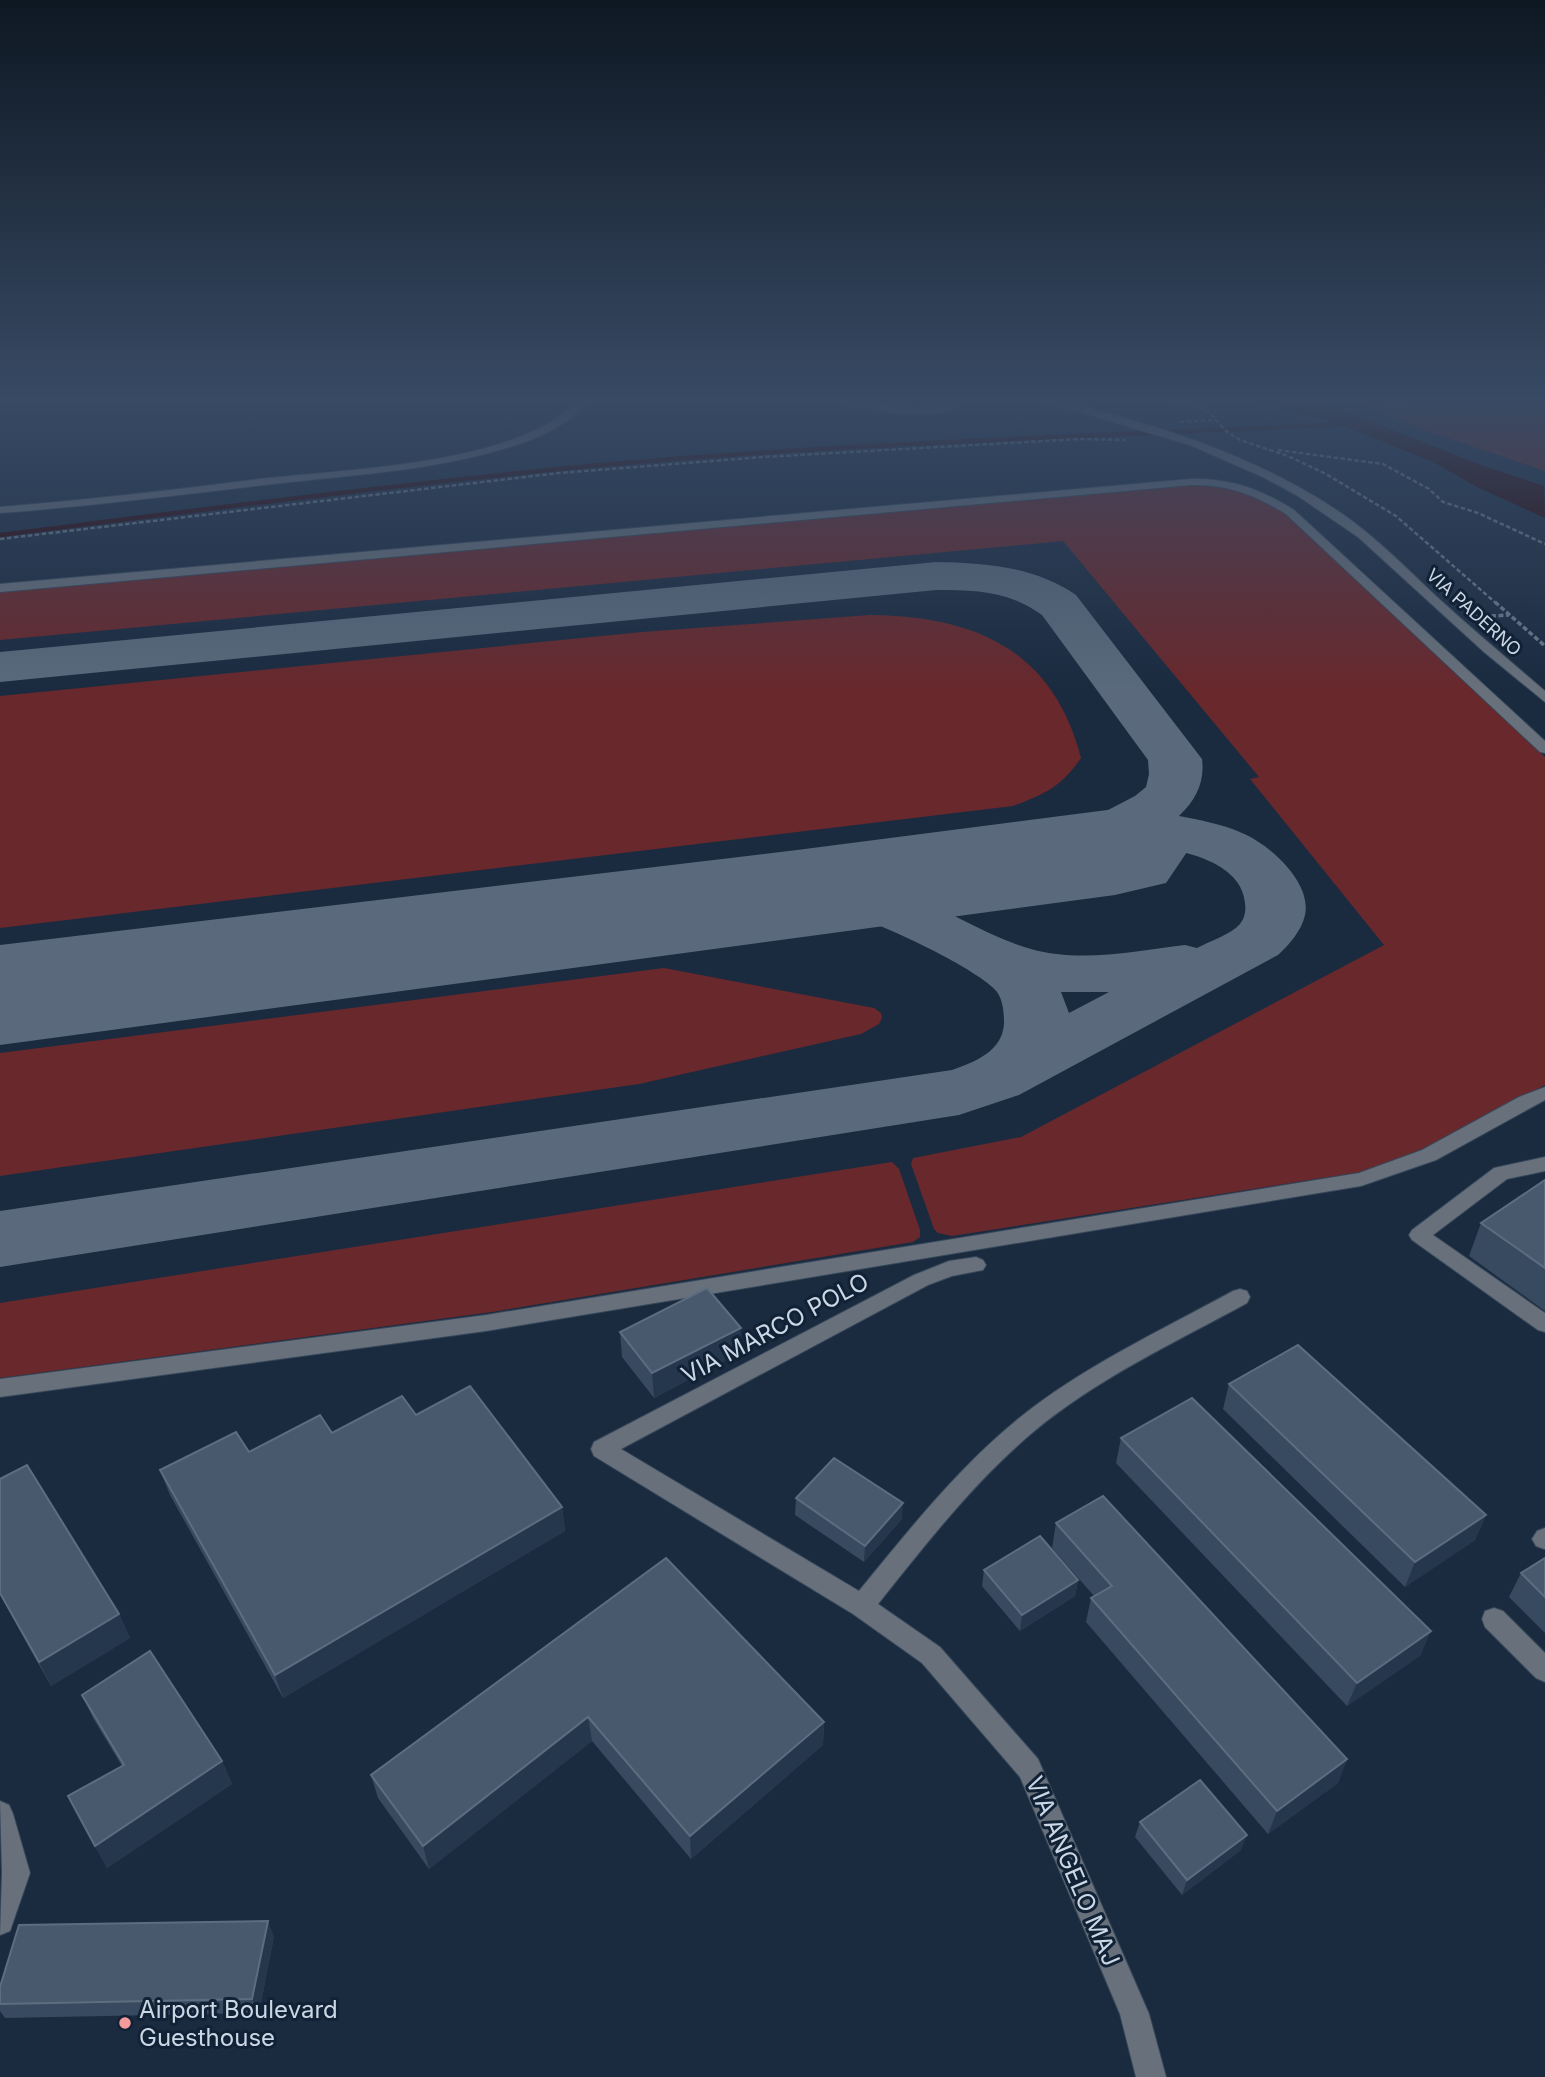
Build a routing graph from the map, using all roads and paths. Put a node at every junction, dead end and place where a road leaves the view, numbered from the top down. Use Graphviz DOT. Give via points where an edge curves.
graph roads {
  1 [pos="147,496"];
  2 [pos="344,496"];
  3 [pos="1032,496"];
  4 [pos="1263,496"];
  5 [pos="1302,496"];
  6 [pos="1363,496"];
  7 [pos="1436,496"];
  8 [pos="0,510"];
  9 [pos="0,539"];
  10 [pos="1545,544"];
  11 [pos="0,588"];
  12 [pos="1509,615"];
  13 [pos="1454,619"];
  14 [pos="1545,646"];
  15 [pos="1545,698"];
  16 [pos="1545,749"];
  17 [pos="1545,1093"];
  18 [pos="1545,1164"];
  19 [pos="976,1265"];
  20 [pos="1240,1297"];
  21 [pos="1545,1324"];
  22 [pos="0,1388"];
  23 [pos="602,1449"];
  24 [pos="862,1606"];
  25 [pos="1494,1619"];
  26 [pos="1545,1670"];
  27 [pos="0,1814"];
  28 [pos="0,1921"];
  29 [pos="1151,2077"];
  1 -- 8 [label="street"];
  2 -- 9 [label="path"];
  3 -- 11 [label="street"];
  4 -- 16 [label="street" via="1290,512"];
  5 -- 13 [label="street, VIA PADERNO" via="1373,544"];
  6 -- 12 [label="path" via="1396,516"];
  7 -- 10 [label="path"];
  12 -- 13 [label="path"];
  12 -- 14 [label="path"];
  13 -- 15 [label="street, VIA PADERNO"];
  17 -- 22 [label="street" via="1429,1155 1361,1179 486,1323"];
  18 -- 21 [label="street" via="1501,1174 1419,1235"];
  19 -- 23 [label="street, VIA MARCO POLO" via="921,1280"];
  20 -- 24 [label="street" via="1079,1387 1026,1425 957,1488"];
  23 -- 24 [label="street, VIA ANGELO MAJ"];
  24 -- 29 [label="street, VIA ANGELO MAJ" via="931,1655 1029,1768 1135,2014"];
  25 -- 26 [label="street"];
  27 -- 28 [label="street" via="16,1873"];
}
